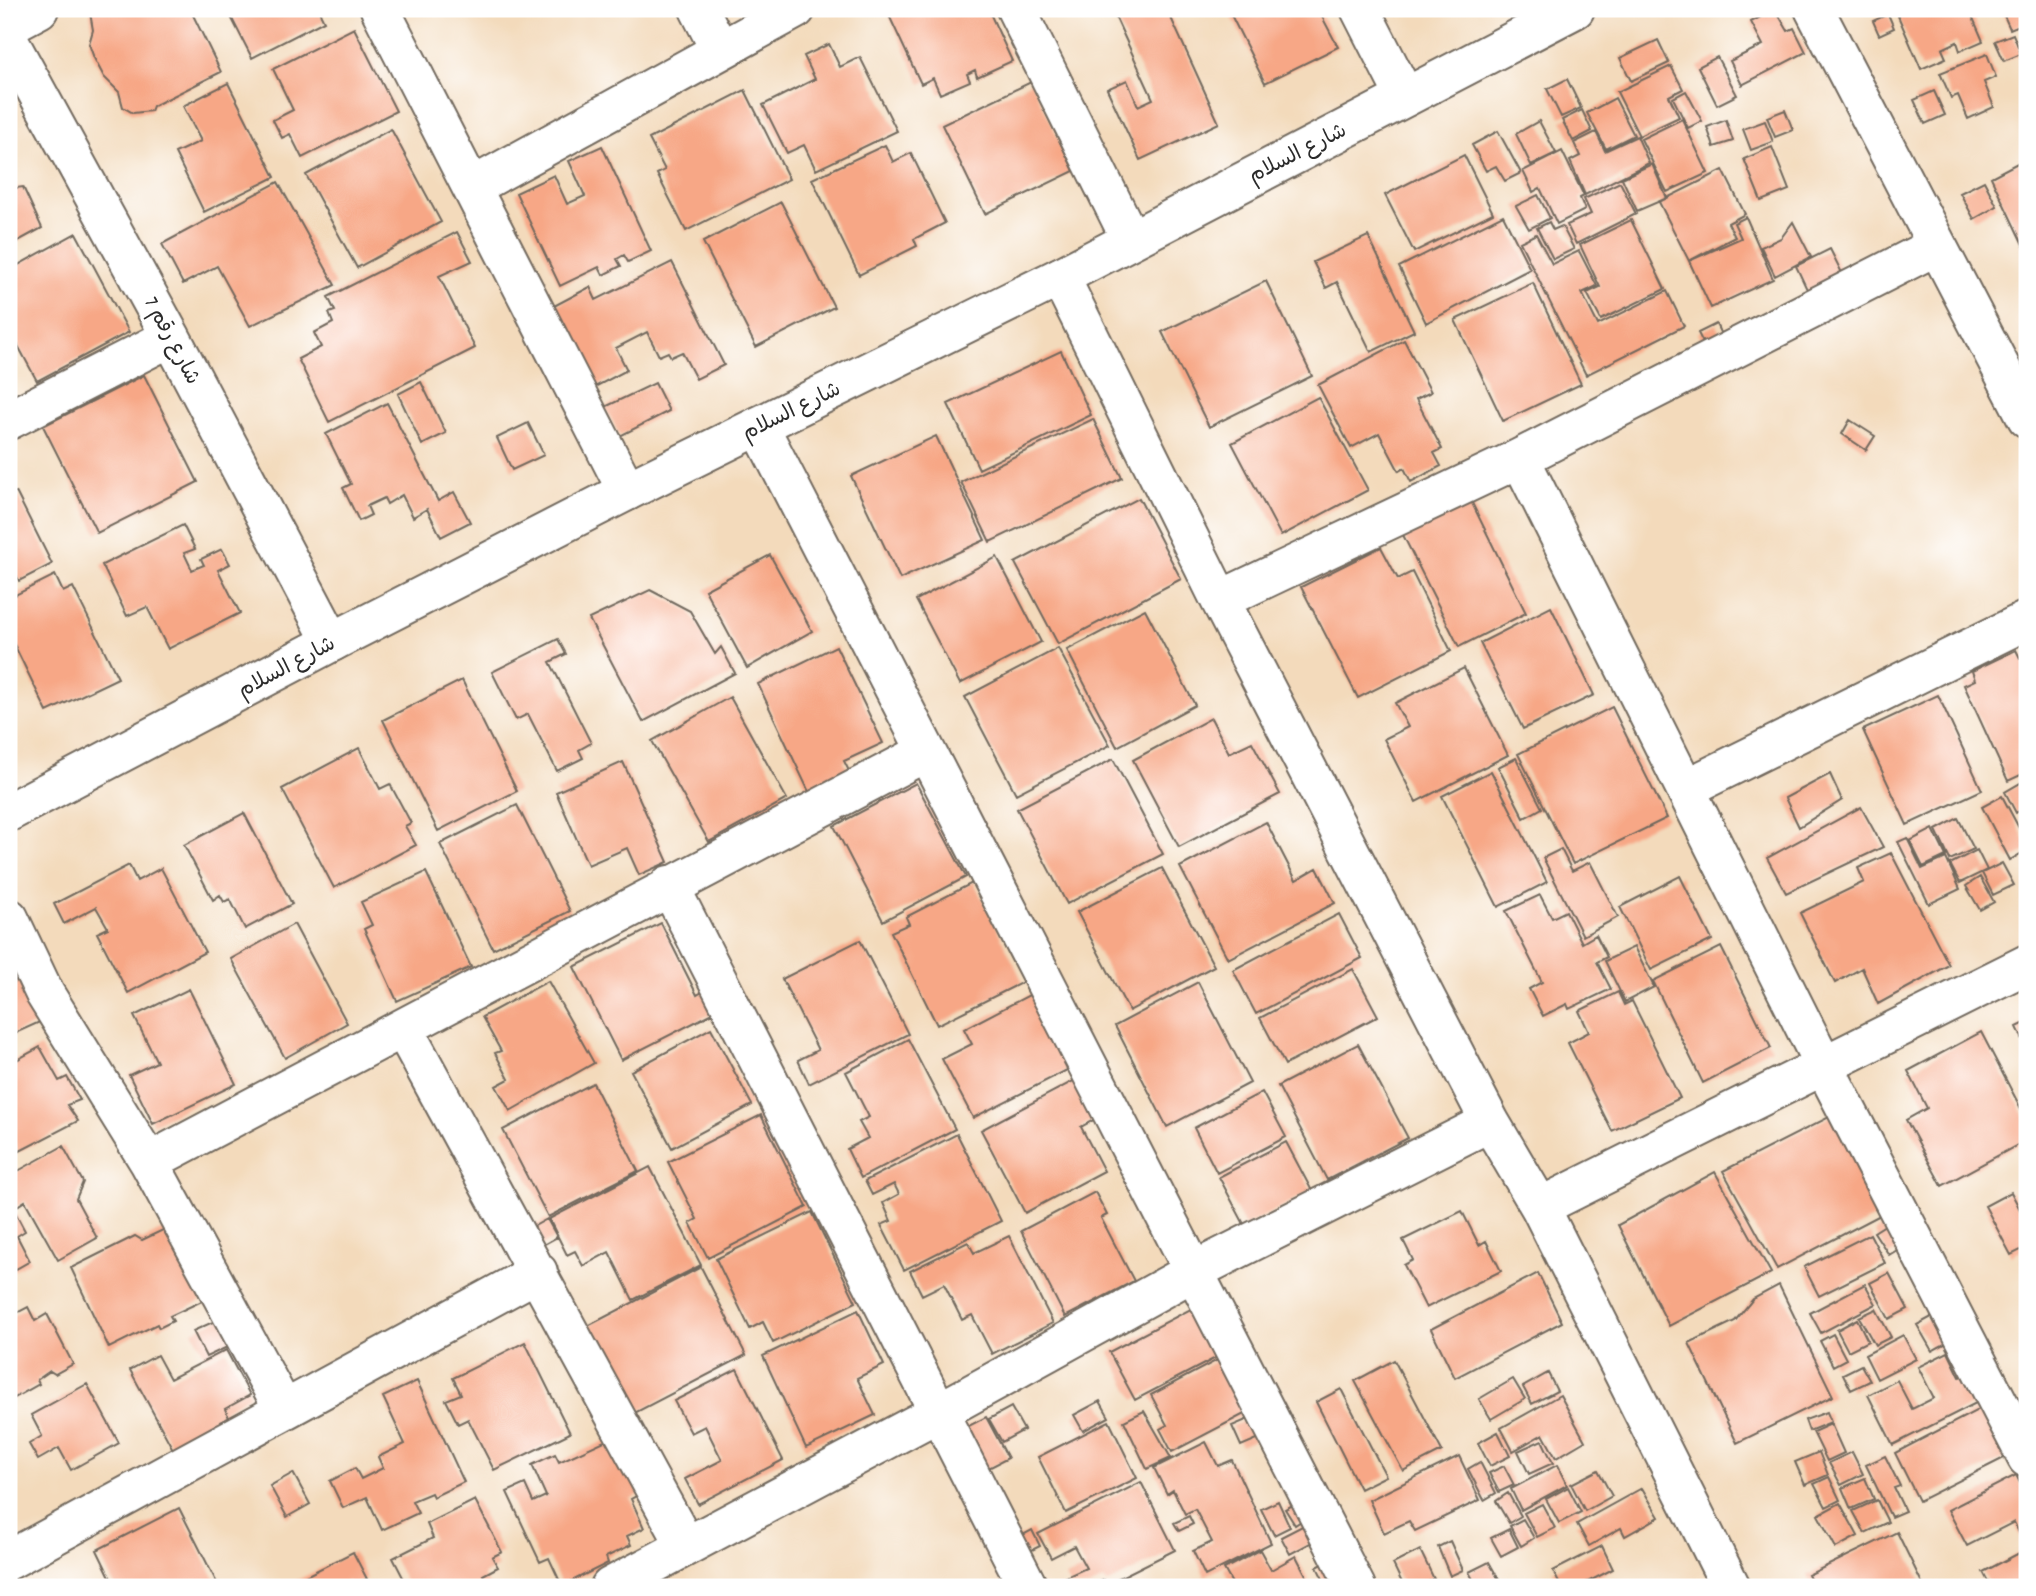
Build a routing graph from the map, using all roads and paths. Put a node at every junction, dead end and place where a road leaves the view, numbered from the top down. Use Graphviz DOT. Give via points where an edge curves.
graph roads {
  1 [pos="39,9"];
  2 [pos="380,9"];
  3 [pos="699,9"];
  4 [pos="796,9"];
  5 [pos="1016,9"];
  6 [pos="1360,9"];
  7 [pos="1575,9"];
  8 [pos="1815,9"];
  9 [pos="9,25"];
  10 [pos="9,41"];
  11 [pos="719,48"];
  12 [pos="1405,97"];
  13 [pos="472,187"];
  14 [pos="1130,238"];
  15 [pos="1937,246"];
  16 [pos="1060,277"];
  17 [pos="171,337"];
  18 [pos="2027,418"];
  19 [pos="9,420"];
  20 [pos="759,426"];
  21 [pos="1520,458"];
  22 [pos="627,491"];
  23 [pos="1220,600"];
  24 [pos="2027,620"];
  25 [pos="332,642"];
  26 [pos="923,753"];
  27 [pos="1687,788"];
  28 [pos="9,812"];
  29 [pos="669,885"];
  30 [pos="9,918"];
  31 [pos="2027,964"];
  32 [pos="404,1028"];
  33 [pos="1825,1068"];
  34 [pos="1490,1122"];
  35 [pos="149,1162"];
  36 [pos="1540,1207"];
  37 [pos="1196,1270"];
  38 [pos="538,1272"];
  39 [pos="283,1408"];
  40 [pos="939,1412"];
  41 [pos="2027,1458"];
  42 [pos="686,1546"];
  43 [pos="9,1560"];
  44 [pos="9,1573"];
  45 [pos="16,1587"];
  46 [pos="610,1587"];
  47 [pos="1028,1587"];
  48 [pos="1356,1587"];
  49 [pos="1731,1587"];
  1 -- 9 [label="street"];
  2 -- 13 [label="street"];
  3 -- 11 [label="street"];
  4 -- 11 [label="street"];
  5 -- 14 [label="street"];
  6 -- 12 [label="street"];
  7 -- 12 [label="street, شارع السلام"];
  8 -- 15 [label="street"];
  10 -- 17 [label="street, شارع رقم 7"];
  11 -- 13 [label="street"];
  12 -- 14 [label="street, شارع السلام"];
  13 -- 22 [label="street"];
  14 -- 16 [label="street, شارع السلام"];
  15 -- 18 [label="street"];
  15 -- 21 [label="street"];
  16 -- 20 [label="street, شارع السلام"];
  16 -- 23 [label="street"];
  17 -- 19 [label="street"];
  17 -- 25 [label="street, شارع رقم 7"];
  20 -- 22 [label="street, شارع السلام"];
  20 -- 26 [label="street"];
  21 -- 23 [label="street"];
  21 -- 27 [label="street"];
  22 -- 25 [label="street, شارع السلام"];
  23 -- 34 [label="street"];
  24 -- 27 [label="street"];
  25 -- 28 [label="street, شارع السلام"];
  26 -- 29 [label="street"];
  26 -- 37 [label="street"];
  27 -- 33 [label="street"];
  29 -- 32 [label="street"];
  29 -- 40 [label="street"];
  30 -- 35 [label="street" via="45,993"];
  31 -- 33 [label="street"];
  32 -- 35 [label="street"];
  32 -- 38 [label="street"];
  33 -- 36 [label="street"];
  33 -- 41 [label="street"];
  34 -- 36 [label="street"];
  34 -- 37 [label="street"];
  35 -- 39 [label="street"];
  36 -- 49 [label="street"];
  37 -- 40 [label="street"];
  37 -- 48 [label="street"];
  38 -- 39 [label="street"];
  38 -- 42 [label="street"];
  39 -- 43 [label="street"];
  40 -- 42 [label="street"];
  40 -- 47 [label="street"];
  42 -- 46 [label="street"];
  44 -- 45 [label="street"];
}
